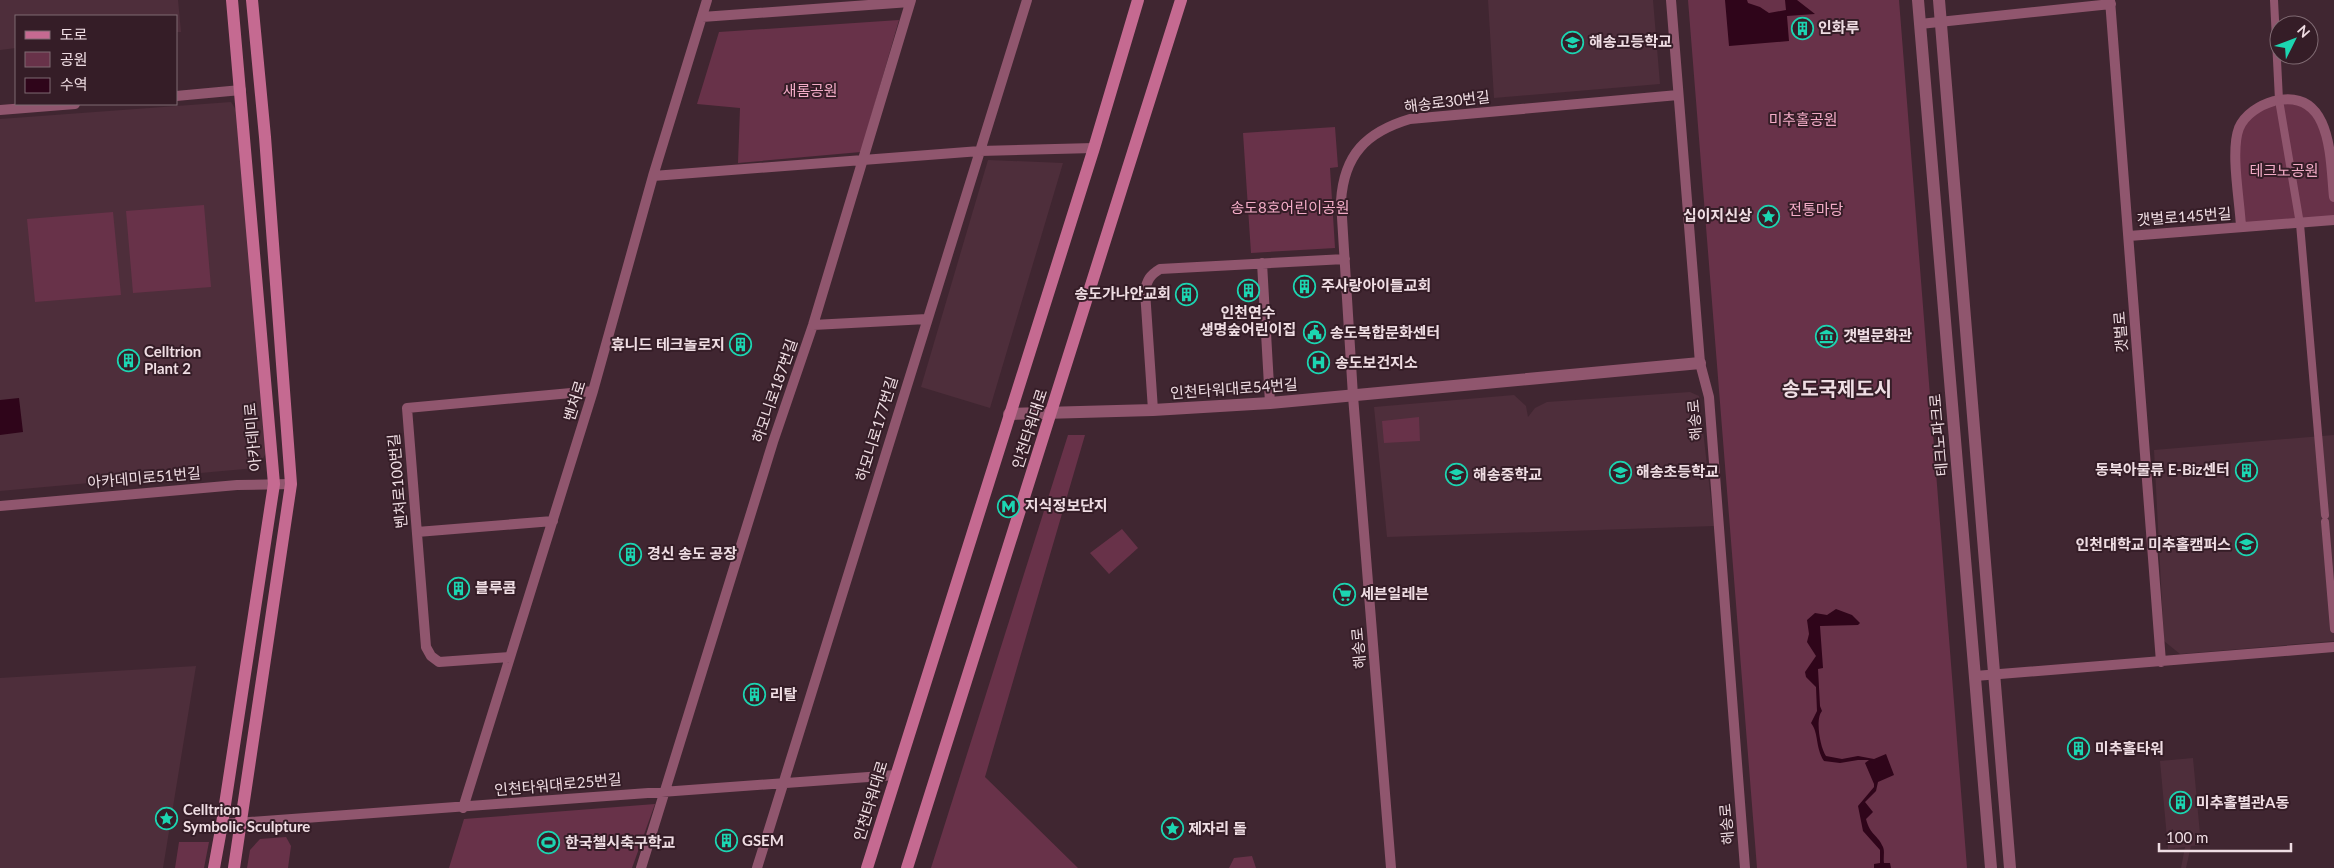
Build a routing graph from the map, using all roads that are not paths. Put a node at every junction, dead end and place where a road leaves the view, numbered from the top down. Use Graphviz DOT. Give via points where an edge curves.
graph roads {
  1 [pos="232,0"];
  2 [pos="252,0"];
  3 [pos="707,0"];
  4 [pos="1027,0"];
  5 [pos="1138,0"];
  6 [pos="1181,0"];
  7 [pos="1671,0"];
  8 [pos="1918,0"];
  9 [pos="1938,0"];
  10 [pos="2274,0"];
  11 [pos="910,1"];
  12 [pos="2110,2"];
  13 [pos="702,17"];
  14 [pos="1940,23"];
  15 [pos="1920,24"];
  16 [pos="241,90"];
  17 [pos="1678,94"];
  18 [pos="178,96"];
  19 [pos="2279,100"];
  20 [pos="62,105"];
  21 [pos="0,110"];
  22 [pos="1094,148"];
  23 [pos="980,151"];
  24 [pos="862,160"];
  25 [pos="653,176"];
  26 [pos="2334,197"];
  27 [pos="2334,220"];
  28 [pos="2300,224"];
  29 [pos="2241,227"];
  30 [pos="2129,236"];
  31 [pos="1345,259"];
  32 [pos="1262,263"];
  33 [pos="927,319"];
  34 [pos="813,325"];
  35 [pos="1700,363"];
  36 [pos="594,391"];
  37 [pos="1353,396"];
  38 [pos="1270,404"];
  39 [pos="1153,410"];
  40 [pos="1052,412"];
  41 [pos="1009,414"];
  42 [pos="274,484"];
  43 [pos="291,484"];
  44 [pos="0,506"];
  45 [pos="553,521"];
  46 [pos="417,532"];
  47 [pos="2334,629"];
  48 [pos="2334,647"];
  49 [pos="510,657"];
  50 [pos="2160,662"];
  51 [pos="1994,673"];
  52 [pos="1975,676"];
  53 [pos="896,775"];
  54 [pos="783,782"];
  55 [pos="666,790"];
  56 [pos="463,808"];
  57 [pos="241,823"];
  58 [pos="222,824"];
  59 [pos="214,868"];
  60 [pos="234,868"];
  61 [pos="641,868"];
  62 [pos="756,868"];
  63 [pos="867,868"];
  64 [pos="907,868"];
  65 [pos="1391,868"];
  66 [pos="1745,868"];
  67 [pos="1992,868"];
  68 [pos="2010,868"];
  1 -- 16 [label="main road, 아카데미로"];
  2 -- 43 [label="main road"];
  3 -- 13 [label="street, 벤처로"];
  4 -- 23 [label="street, 하모니로177번길"];
  5 -- 22 [label="main road, 인천타워대로"];
  6 -- 40 [label="main road, 인천타워대로"];
  7 -- 17 [label="street, 해송로"];
  8 -- 15 [label="street, 테크노파크로"];
  9 -- 14 [label="street"];
  10 -- 19 [label="street"];
  11 -- 13 [label="street"];
  11 -- 24 [label="street, 하모니로187번길"];
  12 -- 14 [label="street"];
  12 -- 30 [label="street, 갯벌로"];
  13 -- 25 [label="street, 벤처로"];
  14 -- 15 [label="street"];
  14 -- 51 [label="street"];
  15 -- 52 [label="street, 테크노파크로"];
  16 -- 18 [label="street"];
  16 -- 42 [label="main road, 아카데미로"];
  17 -- 31 [label="street, 해송로30번길" via="1410,119 1385,128 1362,145 1345,177 1341,201"];
  17 -- 35 [label="street, 해송로"];
  19 -- 26 [label="street, 갯벌로145번길" via="2301,102 2315,111 2324,124"];
  19 -- 28 [label="street"];
  19 -- 29 [label="street, 갯벌로145번길" via="2257,108 2239,128 2235,144"];
  20 -- 21 [label="street"];
  22 -- 23 [label="street"];
  22 -- 41 [label="main road, 인천타워대로"];
  23 -- 24 [label="street"];
  23 -- 33 [label="street, 하모니로177번길"];
  24 -- 25 [label="street"];
  24 -- 34 [label="street, 하모니로187번길"];
  25 -- 36 [label="street, 벤처로"];
  27 -- 28 [label="street, 갯벌로145번길"];
  28 -- 29 [label="street, 갯벌로145번길"];
  28 -- 47 [label="street"];
  29 -- 30 [label="street, 갯벌로145번길"];
  30 -- 50 [label="street, 갯벌로"];
  31 -- 32 [label="street"];
  31 -- 37 [label="street, 해송로30번길"];
  32 -- 38 [label="street"];
  32 -- 39 [label="street" via="1160,269 1148,278 1145,290"];
  33 -- 34 [label="street"];
  33 -- 54 [label="street, 하모니로177번길"];
  34 -- 55 [label="street, 하모니로187번길" via="773,442"];
  35 -- 37 [label="street, 인천타워대로54번길"];
  35 -- 66 [label="street, 해송로" via="1708,397"];
  36 -- 45 [label="street, 벤처로"];
  36 -- 46 [label="street, 벤처로100번길" via="407,408"];
  37 -- 38 [label="street, 인천타워대로54번길"];
  37 -- 65 [label="street, 해송로"];
  38 -- 39 [label="street, 인천타워대로54번길"];
  39 -- 40 [label="street, 인천타워대로54번길"];
  40 -- 41 [label="street, 인천타워대로54번길"];
  40 -- 64 [label="main road, 인천타워대로"];
  41 -- 53 [label="main road, 인천타워대로"];
  42 -- 43 [label="street, 아카데미로51번길"];
  42 -- 44 [label="street, 아카데미로51번길"];
  42 -- 58 [label="main road, 아카데미로"];
  43 -- 57 [label="main road"];
  45 -- 46 [label="street"];
  45 -- 49 [label="street, 벤처로"];
  46 -- 49 [label="street, 벤처로100번길" via="426,647 431,656 439,662 449,663"];
  48 -- 50 [label="street"];
  49 -- 56 [label="street, 벤처로"];
  50 -- 51 [label="street"];
  51 -- 52 [label="street"];
  51 -- 68 [label="street"];
  52 -- 67 [label="street, 테크노파크로"];
  53 -- 54 [label="street, 인천타워대로25번길"];
  53 -- 63 [label="main road, 인천타워대로"];
  54 -- 55 [label="street, 인천타워대로25번길"];
  54 -- 62 [label="street, 하모니로177번길"];
  55 -- 56 [label="street, 인천타워대로25번길"];
  55 -- 61 [label="street, 하모니로187번길"];
  56 -- 57 [label="street, 인천타워대로25번길"];
  57 -- 58 [label="street, 인천타워대로25번길"];
  57 -- 60 [label="main road"];
  58 -- 59 [label="main road, 아카데미로"];
}
